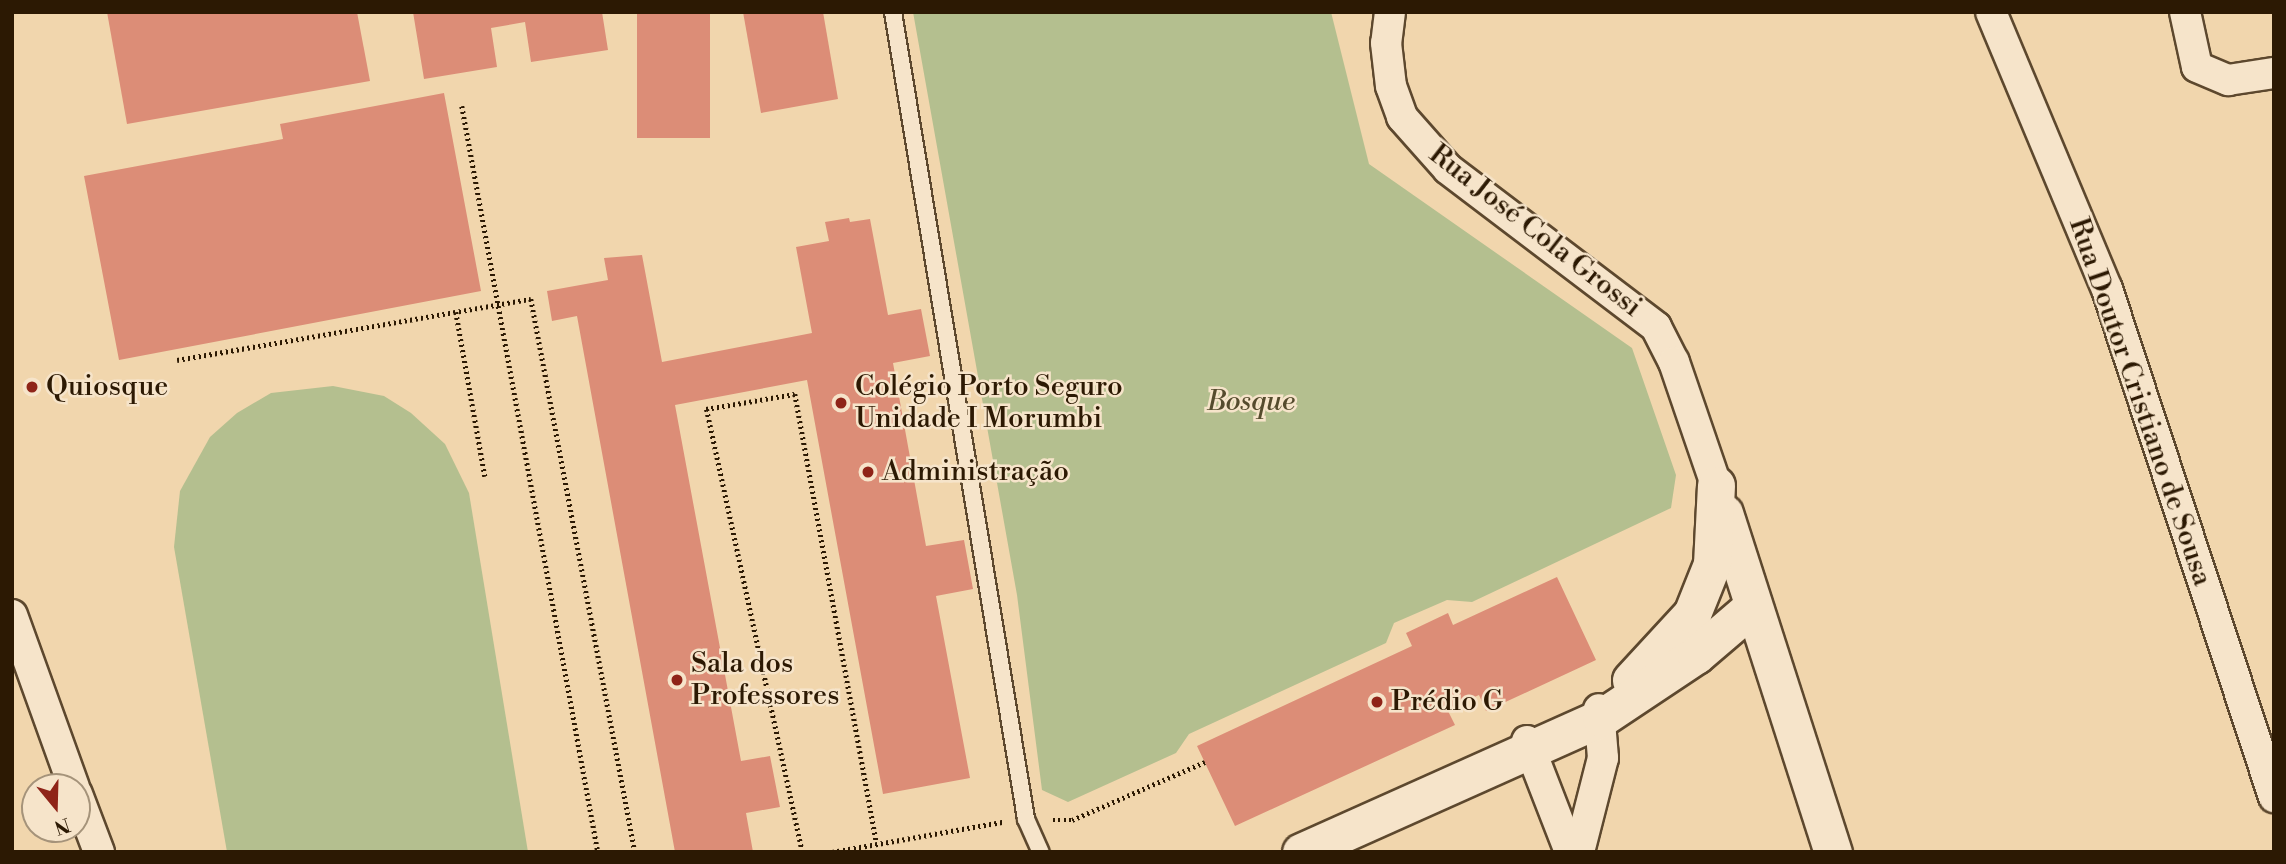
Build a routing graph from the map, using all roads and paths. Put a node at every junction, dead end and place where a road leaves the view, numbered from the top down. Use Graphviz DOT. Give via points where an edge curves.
graph roads {
  1 [pos="893,12"];
  2 [pos="1390,12"];
  3 [pos="1991,12"];
  4 [pos="2185,12"];
  5 [pos="2274,73"];
  6 [pos="462,106"];
  7 [pos="498,305"];
  8 [pos="456,312"];
  9 [pos="177,360"];
  10 [pos="485,476"];
  11 [pos="1716,485"];
  12 [pos="1752,607"];
  13 [pos="12,615"];
  14 [pos="1600,714"];
  15 [pos="1530,746"];
  16 [pos="69,773"];
  17 [pos="2274,797"];
  18 [pos="91,831"];
  19 [pos="877,843"];
  20 [pos="99,852"];
  21 [pos="598,852"];
  22 [pos="635,852"];
  23 [pos="802,852"];
  24 [pos="1041,852"];
  25 [pos="1301,852"];
  26 [pos="1570,852"];
  27 [pos="1579,852"];
  28 [pos="1833,852"];
  1 -- 24 [label="lane" via="1026,819"];
  2 -- 11 [label="street, Rua José Cola Grossi" via="1386,43 1391,86 1402,117 1448,169 1656,327 1674,362"];
  3 -- 17 [label="street, Rua Doutor Cristiano de Sousa" via="2107,289"];
  4 -- 5 [label="street" via="2197,67 2228,80"];
  6 -- 7 [label="path"];
  7 -- 8 [label="path"];
  7 -- 21 [label="path"];
  7 -- 22 [label="path" via="531,299"];
  8 -- 9 [label="path"];
  8 -- 10 [label="path"];
  11 -- 12 [label="street, Rua José Cola Grossi"];
  11 -- 14 [label="street" via="1712,564 1692,614"];
  12 -- 14 [label="street" via="1696,655"];
  12 -- 28 [label="street, Rua José Cola Grossi"];
  13 -- 16 [label="street"];
  14 -- 15 [label="street"];
  14 -- 27 [label="street" via="1603,758"];
  15 -- 25 [label="street"];
  15 -- 26 [label="street"];
  18 -- 20 [label="street"];
  19 -- 23 [label="path" via="795,394 706,409"];
}
